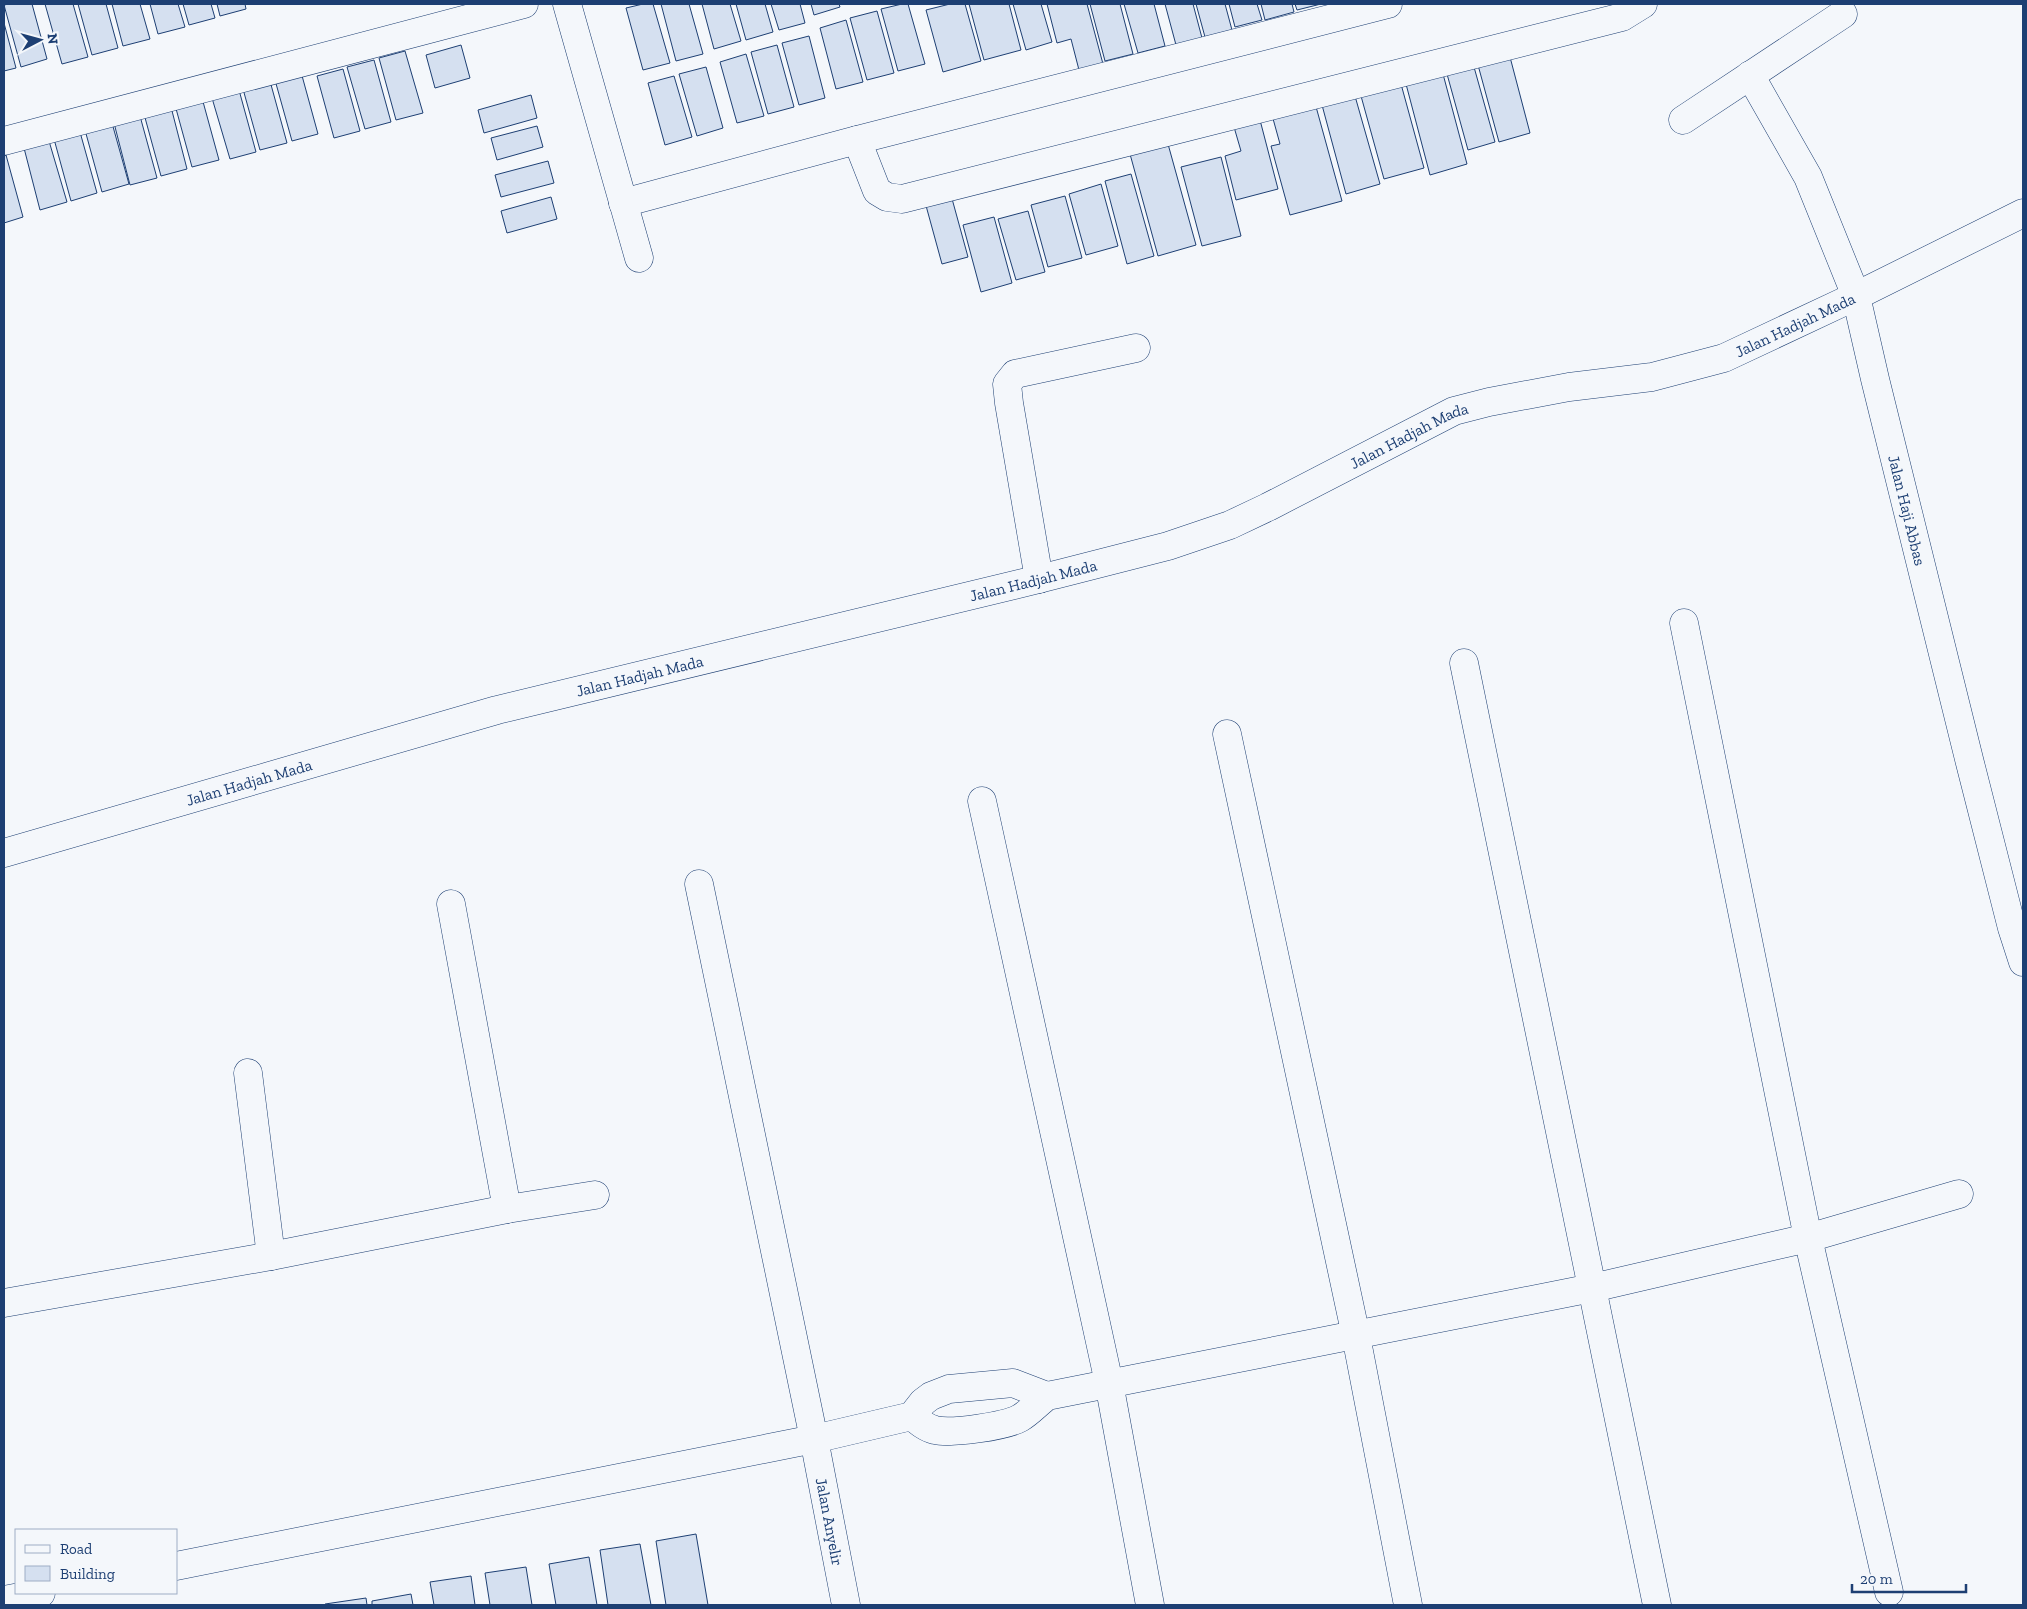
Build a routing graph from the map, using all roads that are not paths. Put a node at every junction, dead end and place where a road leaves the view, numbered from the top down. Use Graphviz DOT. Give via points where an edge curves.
graph roads {
  1 [pos="524,4"];
  2 [pos="567,4"];
  3 [pos="1388,4"];
  4 [pos="1643,4"];
  5 [pos="1843,14"];
  6 [pos="1750,75"];
  7 [pos="1682,120"];
  8 [pos="857,140"];
  9 [pos="4,141"];
  10 [pos="623,203"];
  11 [pos="2023,213"];
  12 [pos="639,258"];
  13 [pos="1856,296"];
  14 [pos="1136,348"];
  15 [pos="1039,579"];
  16 [pos="1684,623"];
  17 [pos="1464,663"];
  18 [pos="1227,734"];
  19 [pos="982,801"];
  20 [pos="4,852"];
  21 [pos="699,884"];
  22 [pos="451,904"];
  23 [pos="2018,928"];
  24 [pos="2023,962"];
  25 [pos="248,1073"];
  26 [pos="1959,1194"];
  27 [pos="595,1195"];
  28 [pos="508,1209"];
  29 [pos="1808,1238"];
  30 [pos="271,1256"];
  31 [pos="1592,1288"];
  32 [pos="4,1303"];
  33 [pos="1356,1336"];
  34 [pos="1109,1383"];
  35 [pos="1047,1396"];
  36 [pos="912,1416"];
  37 [pos="814,1438"];
  38 [pos="178,1566"];
  39 [pos="1889,1592"];
  40 [pos="36,1594"];
  41 [pos="4,1600"];
  42 [pos="846,1605"];
  43 [pos="1150,1605"];
  44 [pos="1408,1605"];
  45 [pos="1657,1605"];
  1 -- 9 [label="street"];
  2 -- 10 [label="street"];
  3 -- 8 [label="street"];
  4 -- 8 [label="street" via="1622,17 902,199 877,192"];
  5 -- 6 [label="street"];
  6 -- 7 [label="street"];
  6 -- 13 [label="street, Jalan Haji Abbas" via="1808,177"];
  8 -- 10 [label="street"];
  10 -- 12 [label="street"];
  11 -- 13 [label="street, Jalan Hadjah Mada"];
  13 -- 15 [label="street, Jalan Hadjah Mada" via="1724,358 1652,377 1569,387 1454,411 1230,525 1168,546"];
  13 -- 23 [label="street, Jalan Haji Abbas" via="1882,408"];
  14 -- 15 [label="street" via="1015,374 1008,384"];
  15 -- 20 [label="street, Jalan Hadjah Mada" via="497,710"];
  16 -- 29 [label="street"];
  17 -- 31 [label="street"];
  18 -- 33 [label="street"];
  19 -- 34 [label="street"];
  21 -- 37 [label="street, Jalan Anyelir"];
  22 -- 28 [label="street"];
  23 -- 24 [label="street, Jalan Haji Abbas"];
  25 -- 30 [label="street"];
  26 -- 29 [label="street"];
  27 -- 28 [label="street"];
  28 -- 30 [label="street"];
  29 -- 31 [label="street"];
  29 -- 39 [label="street"];
  30 -- 32 [label="street"];
  31 -- 33 [label="street"];
  31 -- 45 [label="street"];
  33 -- 34 [label="street"];
  33 -- 44 [label="street"];
  34 -- 35 [label="street"];
  34 -- 43 [label="street"];
  35 -- 36 [label="street" via="1013,1383 950,1389 931,1396"];
  35 -- 36 [label="street" via="1019,1419 964,1430 933,1430"];
  36 -- 37 [label="street"];
  37 -- 38 [label="street"];
  37 -- 42 [label="street, Jalan Anyelir"];
  40 -- 41 [label="street"];
}
